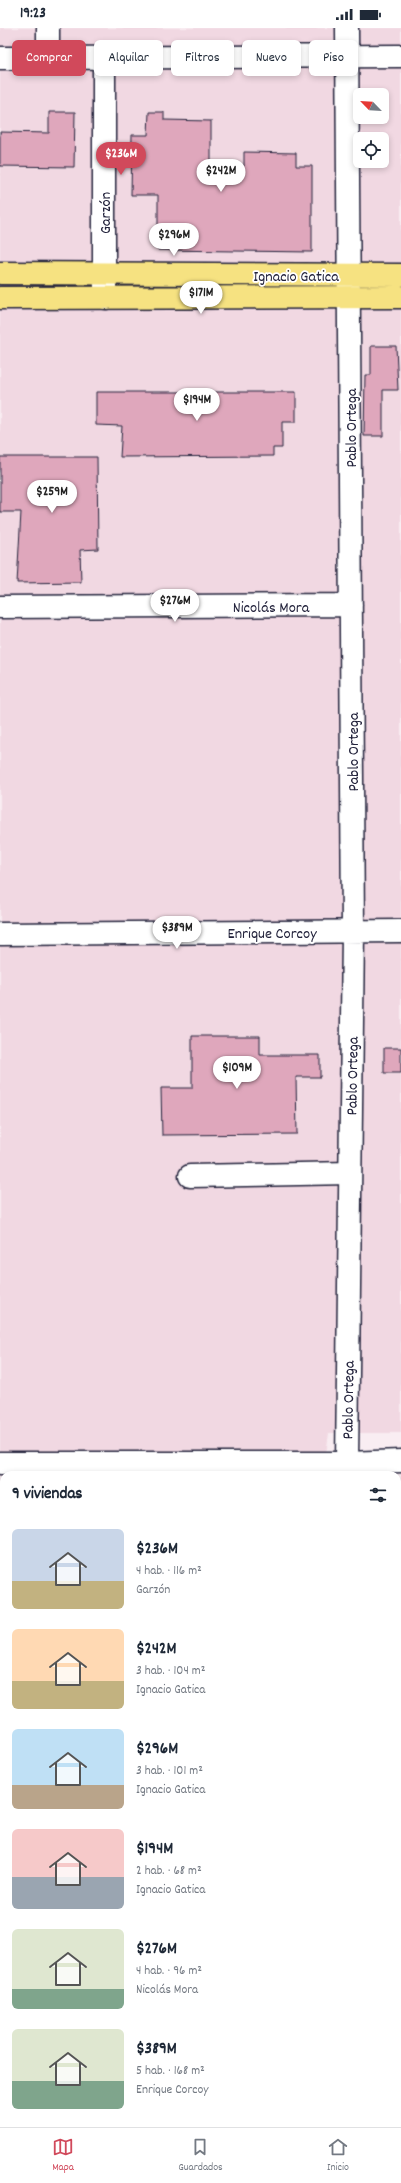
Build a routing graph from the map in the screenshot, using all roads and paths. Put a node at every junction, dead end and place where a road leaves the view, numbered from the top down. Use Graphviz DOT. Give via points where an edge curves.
graph roads {
  1 [pos="48,28"];
  2 [pos="347,28"];
  3 [pos="48,40"];
  4 [pos="347,40"];
  5 [pos="309,56"];
  6 [pos="358,56"];
  7 [pos="401,56"];
  8 [pos="163,57"];
  9 [pos="0,58"];
  10 [pos="12,58"];
  11 [pos="104,76"];
  12 [pos="347,76"];
  13 [pos="0,273"];
  14 [pos="104,274"];
  15 [pos="349,275"];
  16 [pos="401,275"];
  17 [pos="349,297"];
  18 [pos="401,297"];
  19 [pos="0,298"];
  20 [pos="106,298"];
  21 [pos="351,605"];
  22 [pos="0,607"];
  23 [pos="401,931"];
  24 [pos="353,932"];
  25 [pos="0,934"];
  26 [pos="350,1173"];
  27 [pos="190,1176"];
  28 [pos="0,1463"];
  29 [pos="393,1466"];
  30 [pos="345,1469"];
  1 -- 3 [label="street"];
  2 -- 4 [label="street, Pablo Ortega"];
  5 -- 8 [label="street"];
  6 -- 7 [label="street"];
  9 -- 10 [label="street"];
  11 -- 14 [label="street, Garzón"];
  12 -- 15 [label="street, Pablo Ortega"];
  13 -- 14 [label="main road, Ignacio Gatica"];
  14 -- 15 [label="main road, Ignacio Gatica"];
  14 -- 20 [label="street, Garzón"];
  15 -- 16 [label="main road, Ignacio Gatica"];
  15 -- 17 [label="street, Pablo Ortega"];
  17 -- 18 [label="main road, Ignacio Gatica"];
  17 -- 20 [label="main road, Ignacio Gatica"];
  17 -- 21 [label="street, Pablo Ortega"];
  19 -- 20 [label="main road, Ignacio Gatica"];
  21 -- 22 [label="street, Nicolás Mora"];
  21 -- 24 [label="street, Pablo Ortega"];
  23 -- 24 [label="street, Enrique Corcoy"];
  24 -- 25 [label="street, Enrique Corcoy"];
  24 -- 26 [label="street, Pablo Ortega"];
  26 -- 27 [label="street"];
  26 -- 30 [label="street, Pablo Ortega"];
  28 -- 30 [label="street"];
  29 -- 30 [label="street"];
}
